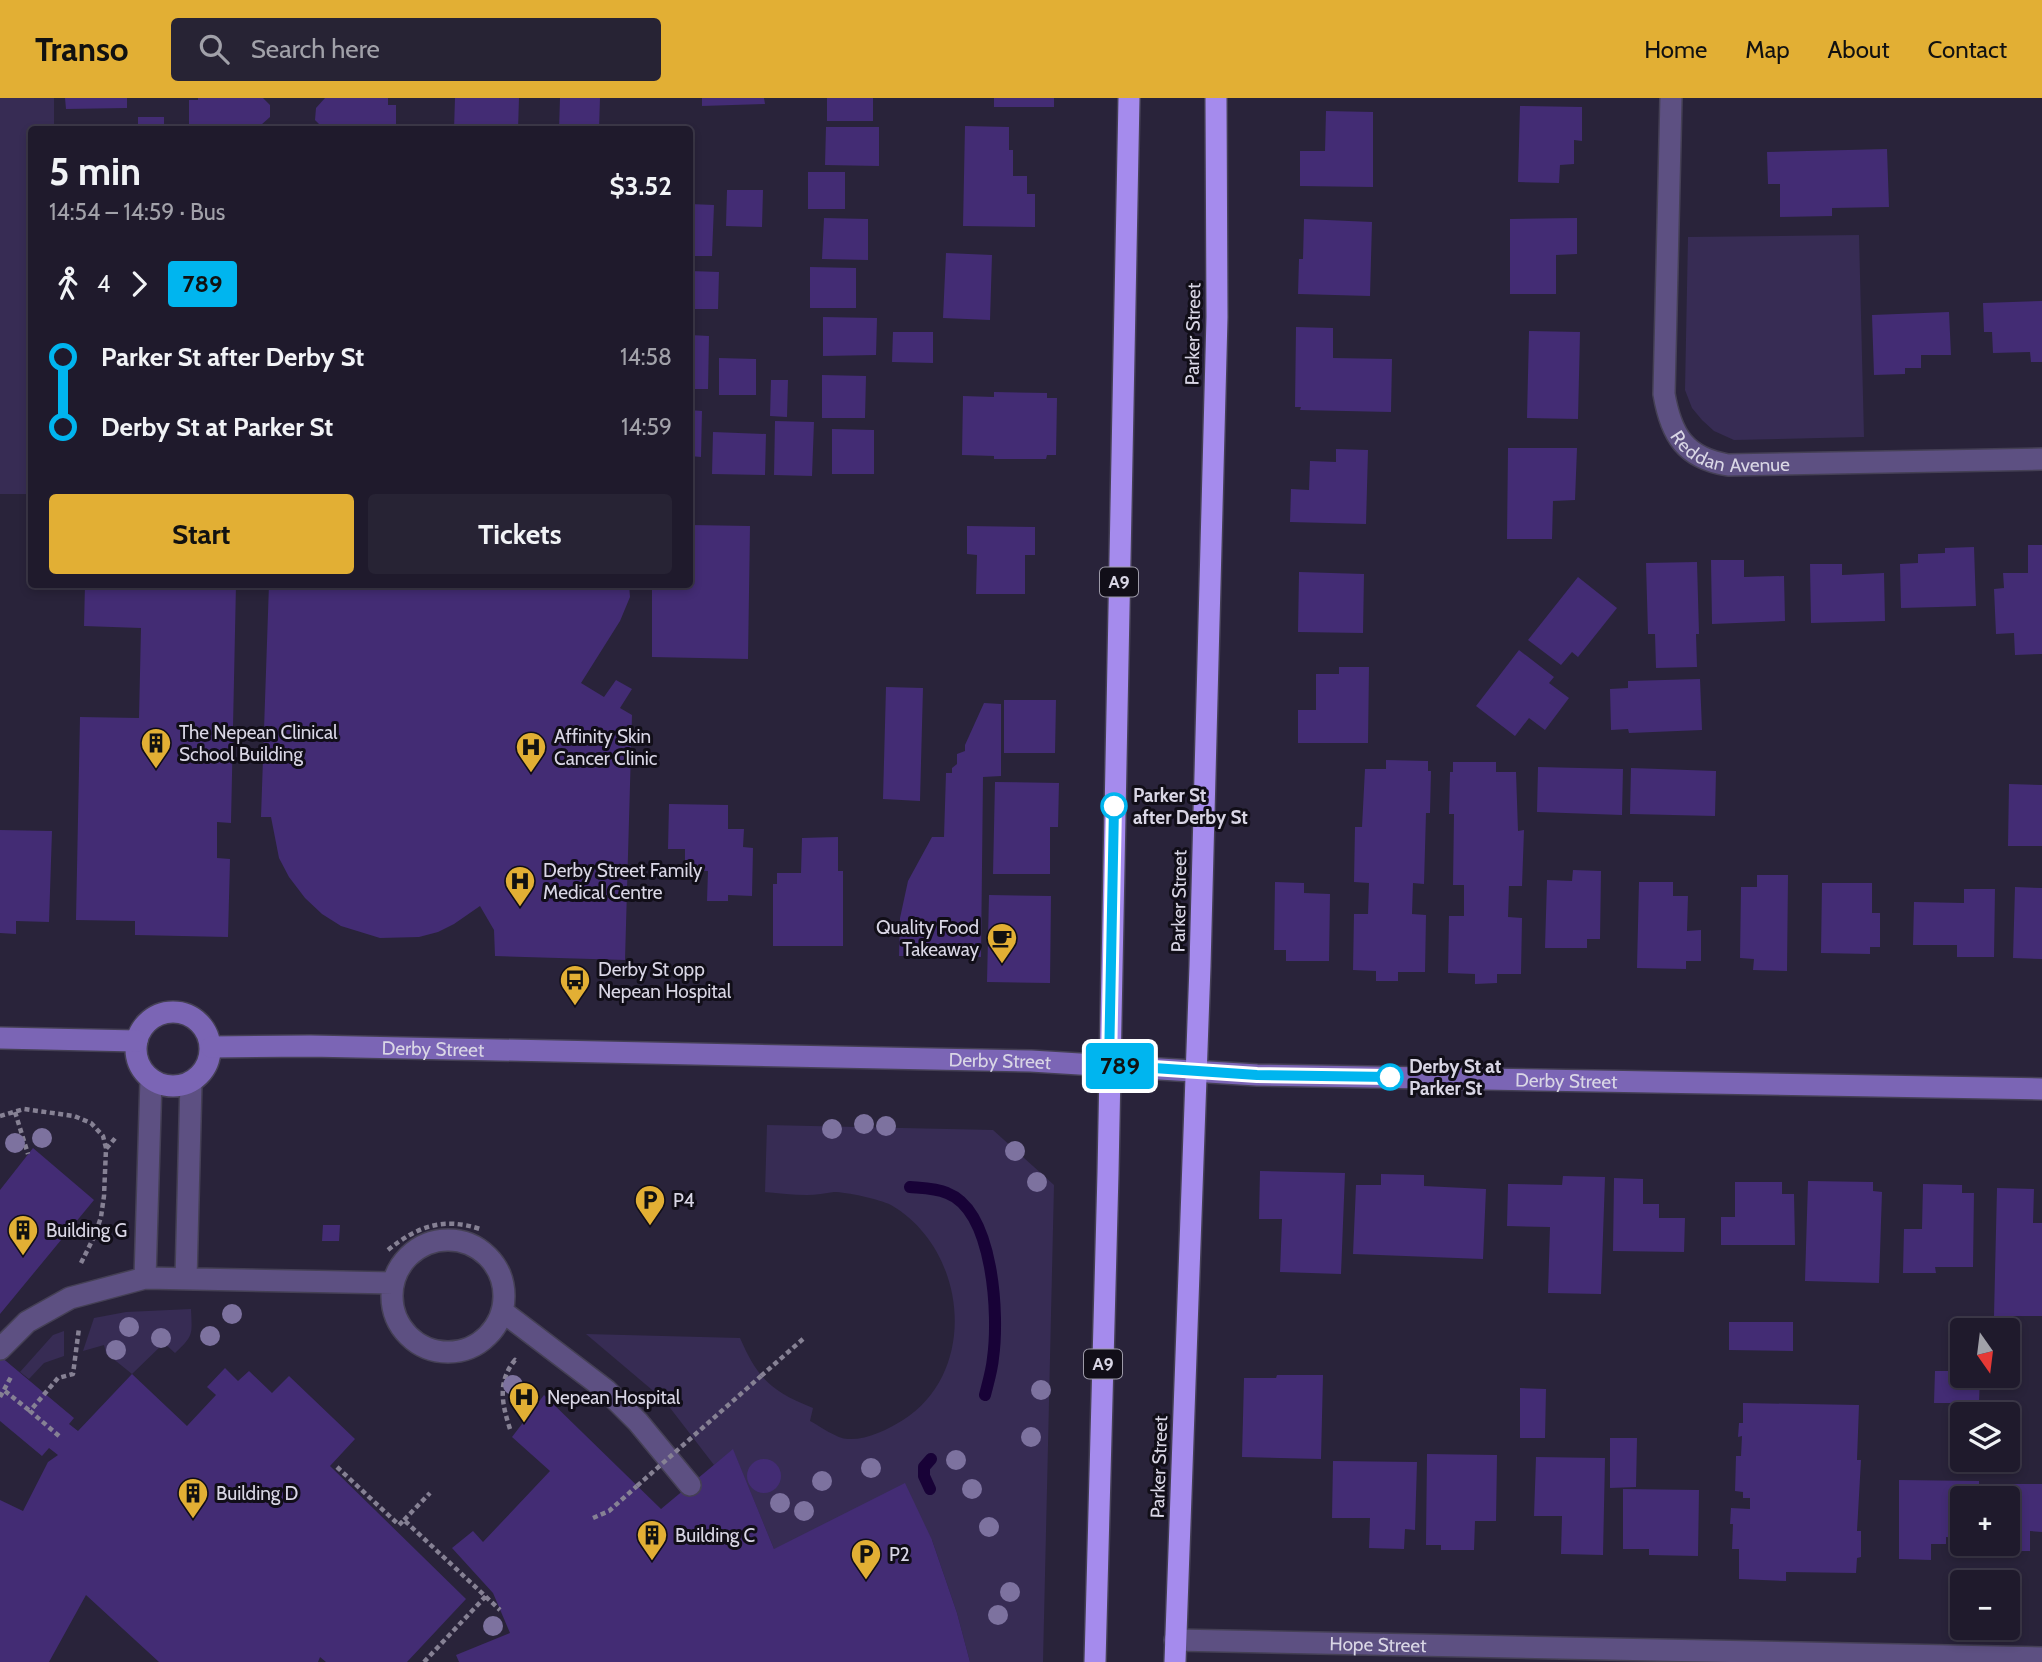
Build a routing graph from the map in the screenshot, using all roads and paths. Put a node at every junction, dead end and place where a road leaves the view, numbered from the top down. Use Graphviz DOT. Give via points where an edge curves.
graph roads {
  1 [pos="1129,98"];
  2 [pos="1216,98"];
  3 [pos="1671,98"];
  4 [pos="2042,459"];
  5 [pos="0,1038"];
  6 [pos="137,1041"];
  7 [pos="211,1047"];
  8 [pos="1109,1065"];
  9 [pos="1197,1071"];
  10 [pos="151,1079"];
  11 [pos="191,1082"];
  12 [pos="2042,1089"];
  13 [pos="15,1112"];
  14 [pos="0,1116"];
  15 [pos="122,1130"];
  16 [pos="106,1149"];
  17 [pos="28,1154"];
  18 [pos="480,1229"];
  19 [pos="384,1253"];
  20 [pos="76,1270"];
  21 [pos="145,1278"];
  22 [pos="186,1279"];
  23 [pos="393,1283"];
  24 [pos="502,1311"];
  25 [pos="80,1327"];
  26 [pos="803,1339"];
  27 [pos="0,1349"];
  28 [pos="524,1367"];
  29 [pos="15,1368"];
  30 [pos="5,1391"];
  31 [pos="0,1396"];
  32 [pos="30,1411"];
  33 [pos="510,1429"];
  34 [pos="59,1436"];
  35 [pos="337,1467"];
  36 [pos="639,1470"];
  37 [pos="690,1485"];
  38 [pos="654,1487"];
  39 [pos="430,1493"];
  40 [pos="593,1518"];
  41 [pos="404,1520"];
  42 [pos="486,1596"];
  43 [pos="500,1610"];
  44 [pos="1175,1640"];
  45 [pos="2042,1658"];
  46 [pos="424,1662"];
  47 [pos="1095,1662"];
  48 [pos="1175,1662"];
  1 -- 8 [label="highway, A9"];
  2 -- 9 [label="highway, Parker Street" via="1217,317"];
  3 -- 4 [label="street, Reddan Avenue" via="1664,394 1670,424 1689,449 1710,462 1728,465"];
  5 -- 6 [label="street"];
  6 -- 7 [label="street" via="149,1021 170,1012 193,1018"];
  6 -- 10 [label="street" via="140,1066"];
  7 -- 8 [label="street, Derby Street"];
  7 -- 11 [label="street" via="206,1068"];
  8 -- 9 [label="street, Derby Street"];
  8 -- 47 [label="highway, A9"];
  9 -- 12 [label="street, Derby Street"];
  9 -- 44 [label="highway, Parker Street"];
  10 -- 11 [label="street" via="170,1087"];
  10 -- 21 [label="street"];
  11 -- 22 [label="street"];
  13 -- 14 [label="path"];
  13 -- 16 [label="path" via="24,1109 74,1116 103,1136"];
  13 -- 17 [label="path"];
  15 -- 16 [label="path"];
  16 -- 20 [label="path" via="101,1217"];
  18 -- 19 [label="path" via="441,1223 407,1235"];
  21 -- 22 [label="street"];
  21 -- 27 [label="street" via="70,1298 27,1322"];
  22 -- 23 [label="street"];
  23 -- 24 [label="street" via="392,1301 404,1332 434,1351 468,1349 495,1328"];
  23 -- 24 [label="street" via="400,1266 426,1244 462,1242 478,1248 500,1275 505,1292"];
  24 -- 37 [label="street" via="606,1390 639,1422"];
  25 -- 32 [label="path" via="73,1374 58,1378"];
  26 -- 40 [label="path, bridge" via="609,1510"];
  28 -- 33 [label="path" via="515,1360 505,1372 502,1394"];
  29 -- 30 [label="path"];
  30 -- 31 [label="path"];
  30 -- 32 [label="path"];
  32 -- 34 [label="path"];
  35 -- 41 [label="path" via="397,1527"];
  36 -- 38 [label="path"];
  39 -- 41 [label="path"];
  41 -- 42 [label="path"];
  42 -- 43 [label="path"];
  42 -- 46 [label="path"];
  44 -- 45 [label="street, Hope Street"];
  44 -- 48 [label="highway, Parker Street"];
}
